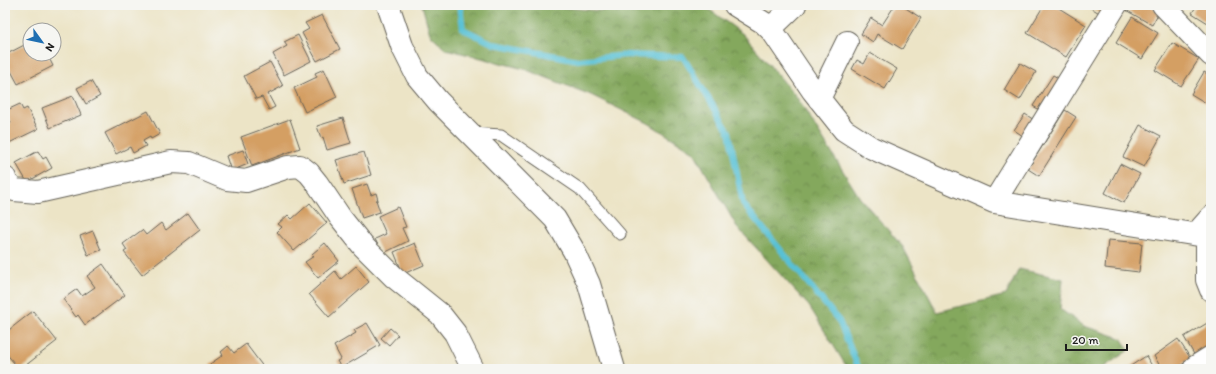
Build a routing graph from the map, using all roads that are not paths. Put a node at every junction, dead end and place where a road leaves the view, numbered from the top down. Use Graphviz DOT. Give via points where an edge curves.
graph roads {
  1 [pos="388,5"];
  2 [pos="735,5"];
  3 [pos="795,5"];
  4 [pos="1116,5"];
  5 [pos="1163,5"];
  6 [pos="770,29"];
  7 [pos="847,42"];
  8 [pos="1211,56"];
  9 [pos="820,99"];
  10 [pos="470,133"];
  11 [pos="5,181"];
  12 [pos="994,202"];
  13 [pos="1206,231"];
  14 [pos="620,234"];
  15 [pos="1211,290"];
  16 [pos="473,369"];
  17 [pos="614,369"];
  1 -- 10 [label="street" via="402,46 417,76"];
  2 -- 6 [label="street"];
  3 -- 6 [label="street"];
  4 -- 12 [label="street"];
  5 -- 8 [label="street"];
  6 -- 9 [label="street"];
  7 -- 9 [label="street"];
  9 -- 12 [label="street" via="844,130 872,148"];
  10 -- 14 [label="lane" via="501,135 580,189"];
  10 -- 17 [label="street" via="555,219 574,251 589,284"];
  11 -- 16 [label="street" via="14,190 38,192 171,162 189,163 227,179 246,180 288,167 300,166 309,173 363,246 394,277 440,314 454,333"];
  12 -- 13 [label="street"];
  13 -- 15 [label="street" via="1207,280"];
}
